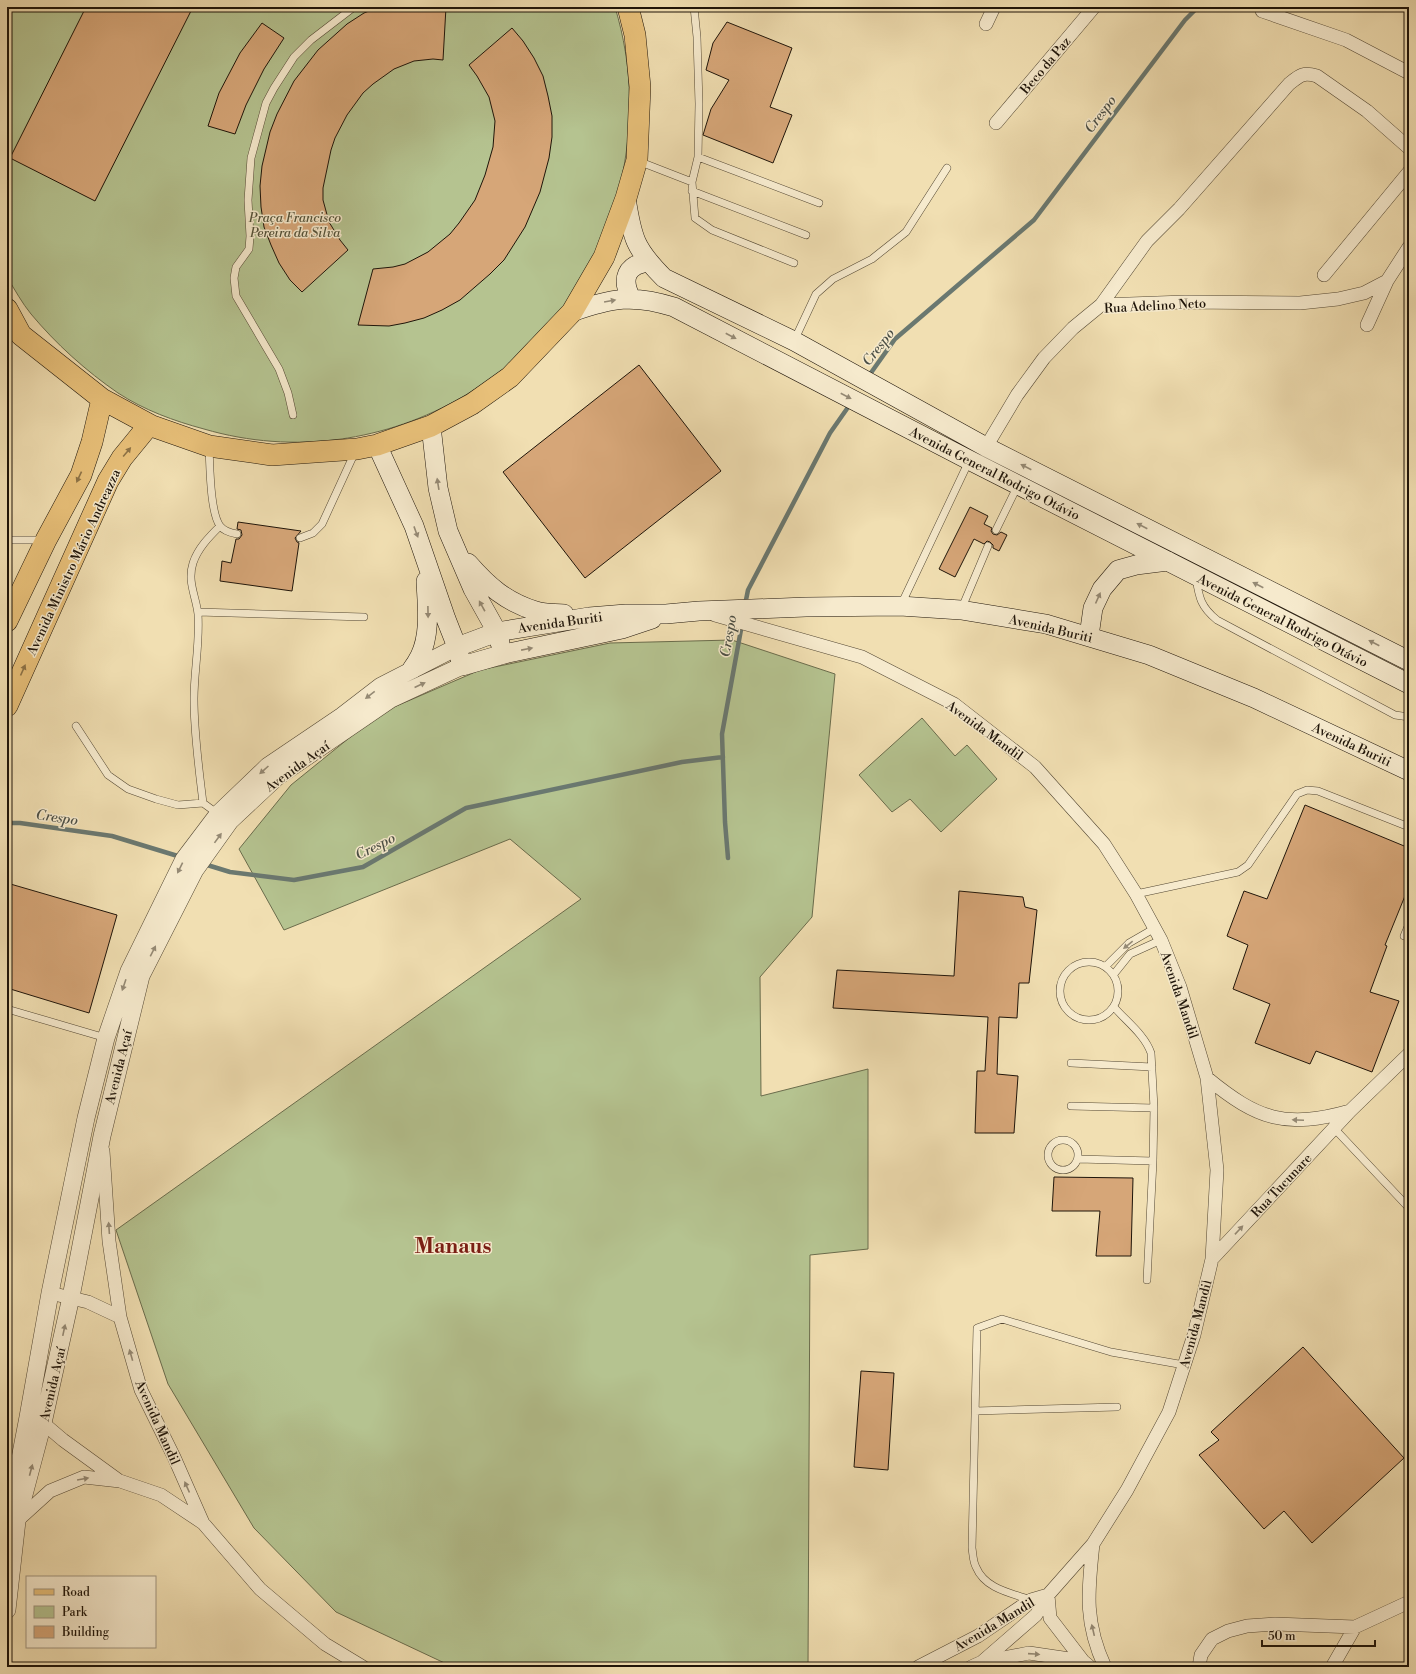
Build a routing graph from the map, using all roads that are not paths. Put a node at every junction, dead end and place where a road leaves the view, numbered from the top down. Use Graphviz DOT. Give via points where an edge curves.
graph roads {
  1 [pos="354,7"];
  2 [pos="628,7"];
  3 [pos="694,7"];
  4 [pos="994,7"];
  5 [pos="1094,7"];
  6 [pos="1264,9"];
  7 [pos="986,24"];
  8 [pos="1409,73"];
  9 [pos="996,123"];
  10 [pos="1409,148"];
  11 [pos="698,157"];
  12 [pos="637,160"];
  13 [pos="947,168"];
  14 [pos="1409,172"];
  15 [pos="692,182"];
  16 [pos="692,191"];
  17 [pos="626,198"];
  18 [pos="819,203"];
  19 [pos="806,235"];
  20 [pos="1409,247"];
  21 [pos="648,262"];
  22 [pos="794,263"];
  23 [pos="1324,275"];
  24 [pos="1387,281"];
  25 [pos="631,298"];
  26 [pos="1101,305"];
  27 [pos="7,309"];
  28 [pos="572,312"];
  29 [pos="1367,324"];
  30 [pos="794,341"];
  31 [pos="102,399"];
  32 [pos="293,415"];
  33 [pos="7,422"];
  34 [pos="149,425"];
  35 [pos="431,426"];
  36 [pos="377,445"];
  37 [pos="209,446"];
  38 [pos="986,447"];
  39 [pos="357,449"];
  40 [pos="969,460"];
  41 [pos="7,468"];
  42 [pos="1018,485"];
  43 [pos="220,526"];
  44 [pos="996,530"];
  45 [pos="237,534"];
  46 [pos="300,538"];
  47 [pos="7,540"];
  48 [pos="46,540"];
  49 [pos="988,546"];
  50 [pos="455,548"];
  51 [pos="426,559"];
  52 [pos="1168,562"];
  53 [pos="1196,576"];
  54 [pos="900,606"];
  55 [pos="961,610"];
  56 [pos="699,611"];
  57 [pos="198,612"];
  58 [pos="666,614"];
  59 [pos="364,617"];
  60 [pos="590,617"];
  61 [pos="7,621"];
  62 [pos="497,632"];
  63 [pos="1089,636"];
  64 [pos="457,647"];
  65 [pos="504,654"];
  66 [pos="1409,661"];
  67 [pos="462,666"];
  68 [pos="412,669"];
  69 [pos="1409,684"];
  70 [pos="7,706"];
  71 [pos="1409,717"];
  72 [pos="76,726"];
  73 [pos="1409,771"];
  74 [pos="203,803"];
  75 [pos="224,817"];
  76 [pos="1409,827"];
  77 [pos="1136,894"];
  78 [pos="1409,924"];
  79 [pos="1155,928"];
  80 [pos="1404,936"];
  81 [pos="1161,940"];
  82 [pos="1106,966"];
  83 [pos="1114,974"];
  84 [pos="1114,1007"];
  85 [pos="7,1010"];
  86 [pos="106,1038"];
  87 [pos="1409,1054"];
  88 [pos="1071,1063"];
  89 [pos="1152,1067"];
  90 [pos="1207,1078"];
  91 [pos="1071,1106"];
  92 [pos="1154,1108"];
  93 [pos="1350,1111"];
  94 [pos="1325,1118"];
  95 [pos="1335,1128"];
  96 [pos="102,1136"];
  97 [pos="1078,1159"];
  98 [pos="1153,1161"];
  99 [pos="1409,1208"];
  100 [pos="1212,1259"];
  101 [pos="1147,1280"];
  102 [pos="50,1293"];
  103 [pos="71,1297"];
  104 [pos="120,1317"];
  105 [pos="1184,1365"];
  106 [pos="1116,1407"];
  107 [pos="975,1411"];
  108 [pos="36,1420"];
  109 [pos="120,1481"];
  110 [pos="12,1523"];
  111 [pos="203,1523"];
  112 [pos="1094,1544"];
  113 [pos="1048,1595"];
  114 [pos="1031,1600"];
  115 [pos="1409,1602"];
  116 [pos="7,1610"];
  117 [pos="1355,1627"];
  118 [pos="976,1664"];
  119 [pos="1086,1664"];
  120 [pos="363,1667"];
  121 [pos="918,1667"];
  122 [pos="1105,1667"];
  123 [pos="1199,1667"];
  124 [pos="1332,1667"];
  1 -- 32 [label="lane" via="311,40 294,57 266,103 251,158 248,200 250,236 248,249 236,267 236,296 279,369"];
  2 -- 12 [label="main road" via="635,35 640,87"];
  3 -- 11 [label="lane" via="697,37"];
  4 -- 7 [label="street"];
  5 -- 9 [label="street, Beco da Paz"];
  6 -- 8 [label="street" via="1346,40"];
  10 -- 26 [label="street" via="1367,111 1317,76 1300,75 1147,241"];
  11 -- 15 [label="lane"];
  11 -- 18 [label="lane"];
  12 -- 15 [label="lane"];
  12 -- 17 [label="main road"];
  13 -- 30 [label="lane" via="906,232 872,260 832,279 816,294"];
  14 -- 23 [label="street"];
  15 -- 16 [label="lane"];
  16 -- 19 [label="lane"];
  16 -- 22 [label="lane" via="695,218 712,230"];
  17 -- 21 [label="main road, Avenida General Rodrigo Otávio" via="637,246"];
  17 -- 28 [label="main road" via="604,257"];
  20 -- 24 [label="street, Rua Adelino Neto"];
  21 -- 25 [label="main road" via="632,267 626,277 627,290"];
  21 -- 30 [label="main road, Avenida General Rodrigo Otávio" via="664,278"];
  24 -- 26 [label="street, Rua Adelino Neto" via="1364,293 1315,302"];
  24 -- 29 [label="street, Rua Adelino Neto"];
  28 -- 25 [label="main road, Avenida General Rodrigo Otávio, one-way" via="592,305"];
  25 -- 40 [label="main road, Avenida General Rodrigo Otávio, one-way" via="653,300 674,307"];
  26 -- 38 [label="street, Rua Adelino Neto" via="1072,328 1044,358 1017,395"];
  27 -- 31 [label="main road" via="18,335"];
  28 -- 35 [label="main road" via="510,377 472,404"];
  30 -- 38 [label="main road, Avenida General Rodrigo Otávio"];
  31 -- 34 [label="main road"];
  31 -- 48 [label="main road, one-way" via="81,475"];
  33 -- 41 [label="lane"];
  34 -- 37 [label="main road"];
  70 -- 34 [label="main road, Avenida Ministro Mário Andreazza, one-way" via="108,480"];
  35 -- 36 [label="main road"];
  50 -- 35 [label="main road, one-way" via="448,531 438,488"];
  36 -- 39 [label="main road"];
  36 -- 51 [label="main road, one-way" via="414,526"];
  37 -- 39 [label="main road" via="272,455"];
  37 -- 43 [label="lane" via="214,510"];
  66 -- 38 [label="main road, Avenida General Rodrigo Otávio, one-way"];
  39 -- 46 [label="lane" via="322,524 313,533"];
  40 -- 42 [label="main road, Avenida General Rodrigo Otávio"];
  40 -- 54 [label="lane"];
  42 -- 44 [label="lane"];
  42 -- 52 [label="main road, Avenida General Rodrigo Otávio"];
  43 -- 45 [label="lane" via="230,533"];
  43 -- 57 [label="lane" via="202,545 193,563 191,583"];
  47 -- 48 [label="lane"];
  48 -- 61 [label="main road"];
  49 -- 55 [label="lane"];
  50 -- 60 [label="main road" via="485,583 505,598 537,611"];
  62 -- 50 [label="main road, one-way" via="473,589"];
  51 -- 64 [label="main road"];
  51 -- 68 [label="main road, one-way" via="428,618 420,656"];
  52 -- 53 [label="main road, Avenida General Rodrigo Otávio"];
  63 -- 52 [label="main road, one-way" via="1093,608 1102,589 1118,570 1136,565"];
  53 -- 69 [label="main road, Avenida General Rodrigo Otávio"];
  53 -- 71 [label="lane" via="1202,604 1217,620 1395,715"];
  54 -- 55 [label="main road, Avenida Buriti"];
  54 -- 56 [label="main road, Avenida Buriti" via="806,606"];
  55 -- 63 [label="main road, Avenida Buriti" via="1046,624"];
  56 -- 58 [label="main road, Avenida Buriti"];
  56 -- 77 [label="street, Avenida Mandil" via="862,657 954,704 1035,767 1104,844"];
  57 -- 59 [label="lane"];
  57 -- 74 [label="lane" via="194,698"];
  58 -- 60 [label="main road, Avenida Buriti"];
  65 -- 58 [label="main road, Avenida Buriti, one-way" via="622,629"];
  60 -- 62 [label="main road, Avenida Buriti"];
  62 -- 64 [label="main road, Avenida Buriti"];
  62 -- 65 [label="main road"];
  63 -- 73 [label="main road, Avenida Buriti" via="1149,655 1254,698"];
  64 -- 67 [label="main road"];
  64 -- 68 [label="street, Avenida Açaí"];
  65 -- 67 [label="main road, Avenida Buriti"];
  75 -- 67 [label="street, Avenida Açaí, one-way" via="277,777 391,699"];
  68 -- 75 [label="street, Avenida Açaí, one-way" via="381,686 268,766"];
  72 -- 74 [label="lane" via="108,775 128,789 178,805"];
  74 -- 75 [label="lane"];
  75 -- 86 [label="street, Avenida Açaí, one-way" via="184,859 129,971"];
  96 -- 75 [label="street, Avenida Açaí, one-way" via="141,976 194,870"];
  76 -- 77 [label="lane" via="1318,791 1307,790 1297,794 1248,865 1238,872"];
  77 -- 79 [label="street, Avenida Mandil"];
  78 -- 80 [label="lane"];
  79 -- 81 [label="street, Avenida Mandil"];
  79 -- 82 [label="lane, one-way" via="1129,943"];
  81 -- 83 [label="lane" via="1130,954"];
  81 -- 90 [label="street, Avenida Mandil" via="1180,987"];
  82 -- 83 [label="lane"];
  82 -- 84 [label="lane" via="1082,962 1072,967 1065,974 1060,996 1068,1012 1076,1018 1095,1020 1104,1017"];
  83 -- 84 [label="lane" via="1118,997"];
  84 -- 89 [label="lane" via="1149,1046"];
  85 -- 86 [label="lane"];
  86 -- 102 [label="street, Avenida Açaí" via="86,1118"];
  87 -- 93 [label="street, Rua Tucunare"];
  88 -- 89 [label="lane"];
  89 -- 92 [label="lane"];
  94 -- 90 [label="street, Rua Tucunare, one-way" via="1276,1118 1252,1110 1230,1097"];
  90 -- 100 [label="street, Avenida Mandil" via="1217,1170"];
  91 -- 92 [label="lane"];
  92 -- 98 [label="lane"];
  93 -- 94 [label="street, Rua Tucunare"];
  93 -- 95 [label="street, Rua Tucunare"];
  94 -- 95 [label="lane"];
  95 -- 99 [label="lane"];
  100 -- 95 [label="street, Rua Tucunare, one-way"];
  96 -- 103 [label="street, Avenida Açaí"];
  104 -- 96 [label="street, Avenida Mandil, one-way" via="110,1241"];
  97 -- 97 [label="lane" via="1077,1148 1069,1141 1055,1142 1050,1147 1048,1156 1058,1170 1070,1169"];
  97 -- 98 [label="lane"];
  98 -- 101 [label="lane"];
  100 -- 105 [label="street, Avenida Mandil" via="1194,1335"];
  102 -- 103 [label="street"];
  102 -- 108 [label="street, Avenida Açaí"];
  103 -- 104 [label="street" via="99,1306"];
  108 -- 103 [label="street, Avenida Açaí, one-way"];
  111 -- 104 [label="street, Avenida Mandil, one-way" via="141,1390"];
  105 -- 107 [label="lane" via="1111,1352 1002,1319 977,1328"];
  105 -- 112 [label="street, Avenida Mandil" via="1169,1412 1127,1490"];
  106 -- 107 [label="lane"];
  107 -- 114 [label="lane" via="972,1548 975,1566 983,1579 995,1587"];
  108 -- 109 [label="street"];
  108 -- 110 [label="street, Avenida Açaí"];
  110 -- 109 [label="street, Avenida Mandil, one-way" via="50,1491 84,1477"];
  109 -- 111 [label="street, Avenida Mandil" via="161,1495"];
  110 -- 116 [label="street, Avenida Açaí"];
  111 -- 120 [label="street, Avenida Mandil" via="260,1589 325,1644"];
  112 -- 113 [label="street, Avenida Mandil"];
  122 -- 112 [label="street, one-way" via="1098,1651 1089,1614"];
  113 -- 114 [label="street, Avenida Mandil"];
  113 -- 118 [label="street, Avenida Mandil" via="1036,1616"];
  113 -- 119 [label="street" via="1050,1618"];
  114 -- 121 [label="street, Avenida Mandil" via="978,1636"];
  115 -- 117 [label="street"];
  117 -- 123 [label="street" via="1275,1624 1247,1626 1212,1639 1201,1655"];
  117 -- 124 [label="street"];
  118 -- 119 [label="street, one-way" via="1030,1653"];
}
